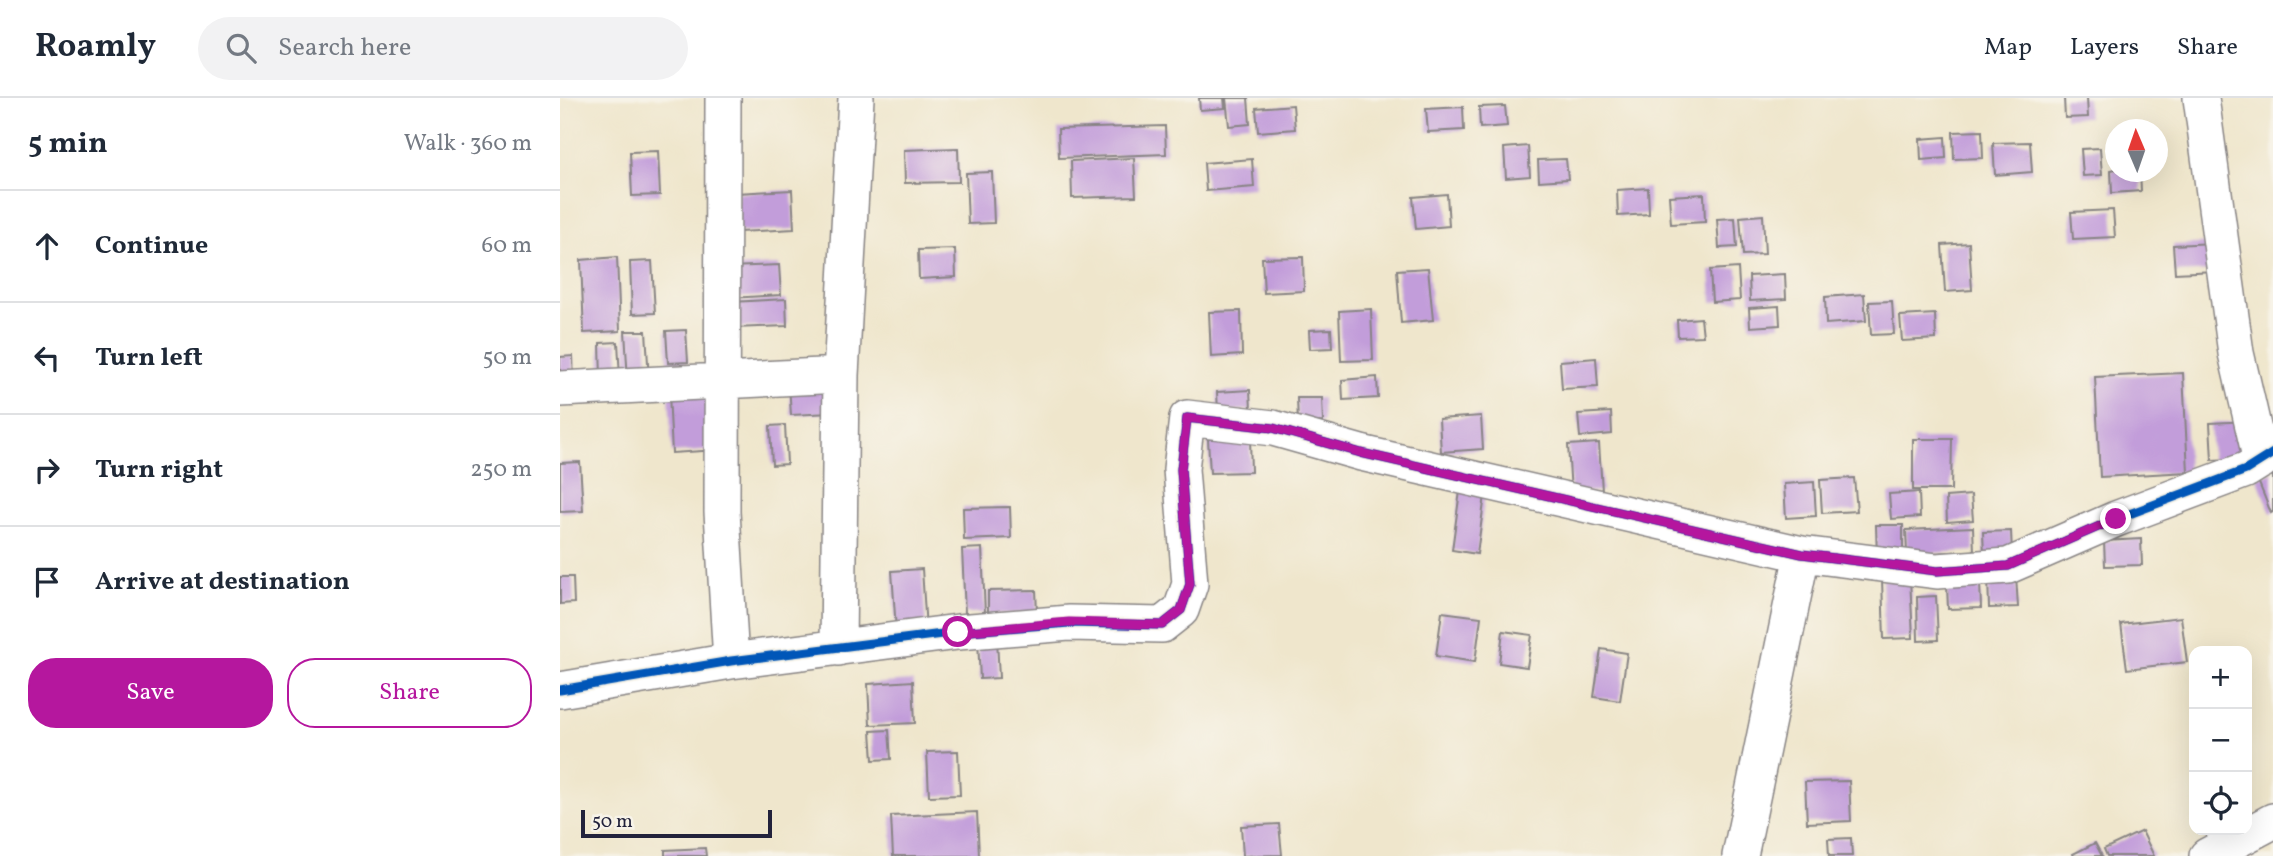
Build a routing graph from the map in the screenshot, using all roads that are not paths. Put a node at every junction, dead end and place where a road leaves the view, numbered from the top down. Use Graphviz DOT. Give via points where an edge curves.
graph roads {
  1 [pos="723,98"];
  2 [pos="856,98"];
  3 [pos="2201,98"];
  4 [pos="841,375"];
  5 [pos="724,380"];
  6 [pos="560,389"];
  7 [pos="2267,457"];
  8 [pos="1802,554"];
  9 [pos="838,648"];
  10 [pos="731,661"];
  11 [pos="560,690"];
  12 [pos="2273,821"];
  13 [pos="1740,856"];
  14 [pos="2207,856"];
  1 -- 5 [label="street"];
  2 -- 4 [label="street"];
  3 -- 7 [label="street" via="2236,353"];
  4 -- 5 [label="street"];
  4 -- 9 [label="street"];
  5 -- 6 [label="street"];
  5 -- 10 [label="street" via="722,512"];
  7 -- 8 [label="street" via="2246,470 2008,566 1937,571"];
  8 -- 9 [label="street" via="1361,453 1273,428 1187,418 1181,470 1190,584 1181,610 1162,625 1069,622"];
  8 -- 13 [label="street"];
  9 -- 10 [label="street"];
  10 -- 11 [label="street"];
  12 -- 14 [label="street"];
}
